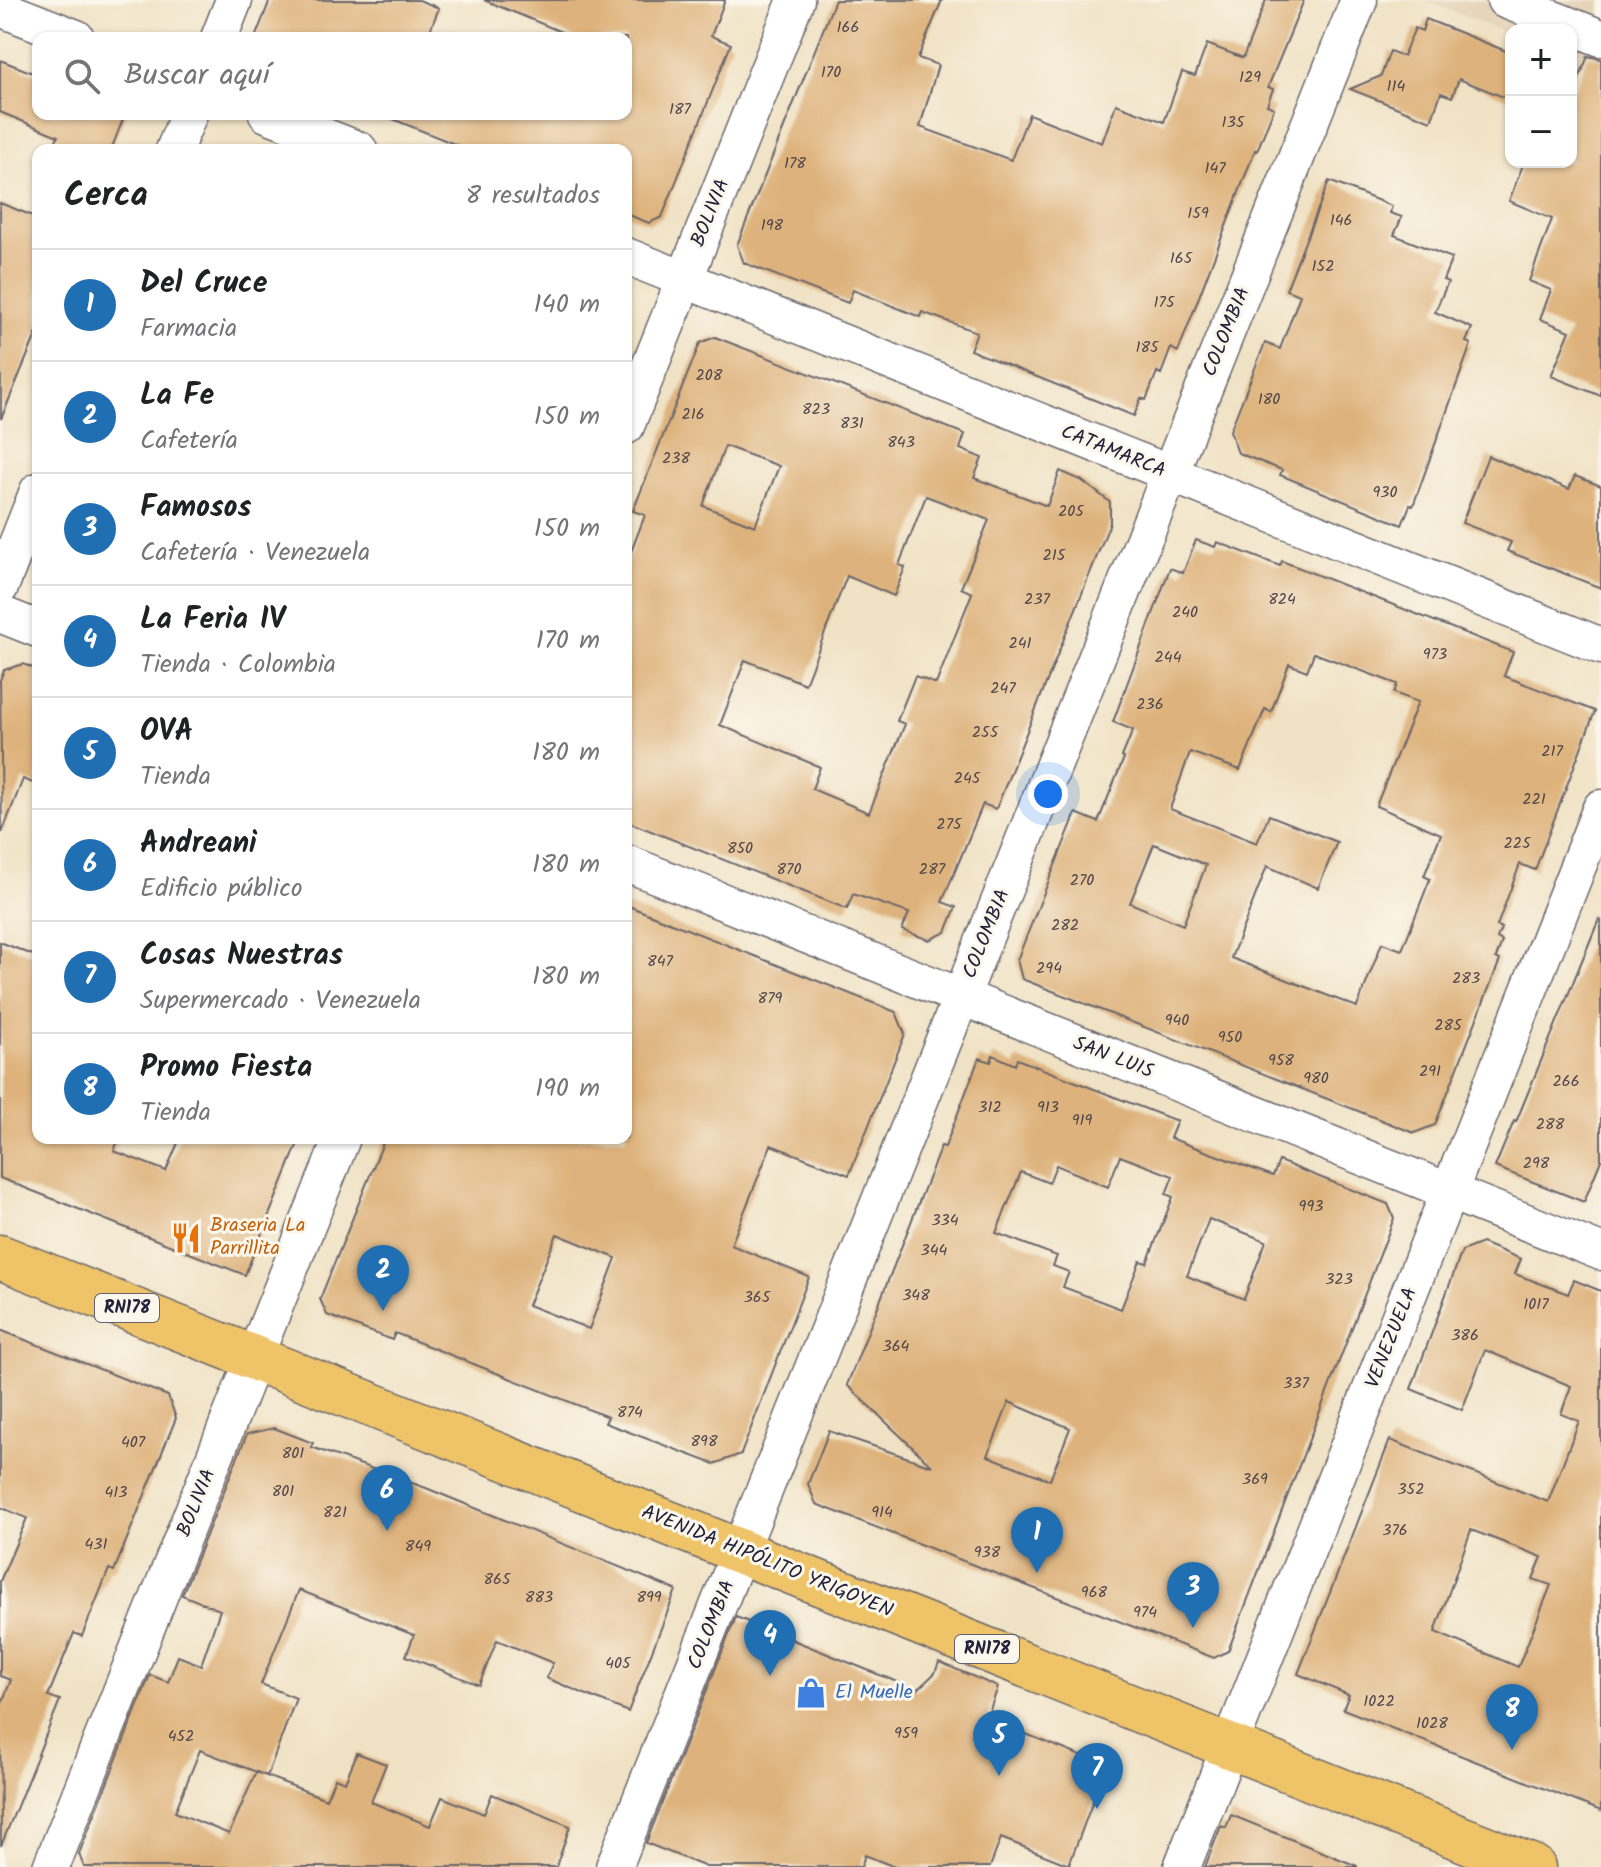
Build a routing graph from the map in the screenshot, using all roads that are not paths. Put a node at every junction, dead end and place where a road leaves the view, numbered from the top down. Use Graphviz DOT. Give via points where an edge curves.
graph roads {
  1 [pos="234,0"];
  2 [pos="796,0"];
  3 [pos="1359,0"];
  4 [pos="1505,0"];
  5 [pos="0,8"];
  6 [pos="61,32"];
  7 [pos="221,32"];
  8 [pos="1601,38"];
  9 [pos="186,120"];
  10 [pos="282,120"];
  11 [pos="176,144"];
  12 [pos="344,144"];
  13 [pos="632,258"];
  14 [pos="685,279"];
  15 [pos="632,411"];
  16 [pos="1170,475"];
  17 [pos="32,506"];
  18 [pos="0,587"];
  19 [pos="0,614"];
  20 [pos="32,627"];
  21 [pos="1601,646"];
  22 [pos="1601,808"];
  23 [pos="632,865"];
  24 [pos="962,998"];
  25 [pos="340,1144"];
  26 [pos="1450,1190"];
  27 [pos="1601,1252"];
  28 [pos="0,1257"];
  29 [pos="255,1358"];
  30 [pos="742,1552"];
  31 [pos="1231,1746"];
  32 [pos="51,1867"];
  33 [pos="614,1867"];
  34 [pos="1182,1867"];
  35 [pos="1533,1867"];
  1 -- 7 [label="street"];
  2 -- 14 [label="street, BOLIVIA"];
  3 -- 16 [label="street, COLOMBIA"];
  4 -- 8 [label="street"];
  5 -- 6 [label="street"];
  9 -- 11 [label="street"];
  10 -- 12 [label="street"];
  13 -- 14 [label="street, CATAMARCA"];
  14 -- 15 [label="street, BOLIVIA"];
  14 -- 16 [label="street, CATAMARCA"];
  16 -- 21 [label="street, CATAMARCA"];
  16 -- 24 [label="street, COLOMBIA"];
  17 -- 18 [label="street"];
  19 -- 20 [label="street"];
  22 -- 26 [label="street, VENEZUELA"];
  23 -- 24 [label="street, SAN LUIS"];
  24 -- 26 [label="street, SAN LUIS"];
  24 -- 30 [label="street, COLOMBIA"];
  25 -- 29 [label="street, BOLIVIA"];
  26 -- 27 [label="street, SAN LUIS"];
  26 -- 31 [label="street, VENEZUELA"];
  28 -- 29 [label="main road, AVENIDA HIPÓLITO YRIGOYEN / RN178"];
  29 -- 30 [label="main road, AVENIDA HIPÓLITO YRIGOYEN / RN178"];
  29 -- 32 [label="street, BOLIVIA"];
  30 -- 31 [label="main road, AVENIDA HIPÓLITO YRIGOYEN / RN178"];
  30 -- 33 [label="street, COLOMBIA"];
  31 -- 34 [label="street, VENEZUELA"];
  31 -- 35 [label="main road, AVENIDA HIPÓLITO YRIGOYEN / RN178"];
}
